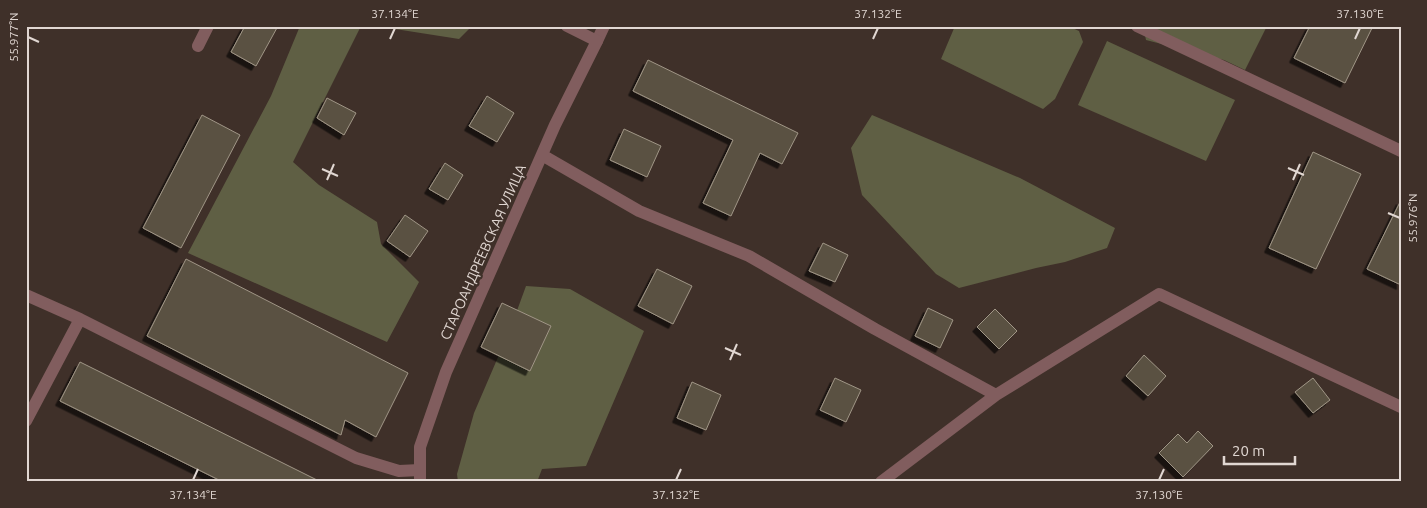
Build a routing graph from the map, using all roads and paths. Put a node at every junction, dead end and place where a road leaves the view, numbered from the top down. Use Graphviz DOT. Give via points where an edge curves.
graph roads {
  1 [pos="208,26"];
  2 [pos="567,26"];
  3 [pos="604,26"];
  4 [pos="1136,26"];
  5 [pos="597,41"];
  6 [pos="198,46"];
  7 [pos="1401,152"];
  8 [pos="542,155"];
  9 [pos="26,295"];
  10 [pos="80,319"];
  11 [pos="996,394"];
  12 [pos="1401,407"];
  13 [pos="26,421"];
  14 [pos="420,476"];
  15 [pos="881,482"];
  1 -- 6 [label="street"];
  2 -- 5 [label="street"];
  3 -- 5 [label="street, СТАРОАНДРЕЕВСКАЯ УЛИЦА"];
  4 -- 7 [label="street"];
  5 -- 8 [label="street, СТАРОАНДРЕЕВСКАЯ УЛИЦА"];
  8 -- 11 [label="street" via="639,211 749,256"];
  8 -- 14 [label="street, СТАРОАНДРЕЕВСКАЯ УЛИЦА" via="446,372 420,447"];
  9 -- 10 [label="street"];
  10 -- 13 [label="street"];
  10 -- 14 [label="street" via="356,458"];
  11 -- 12 [label="street" via="1159,294"];
  11 -- 15 [label="street"];
}
